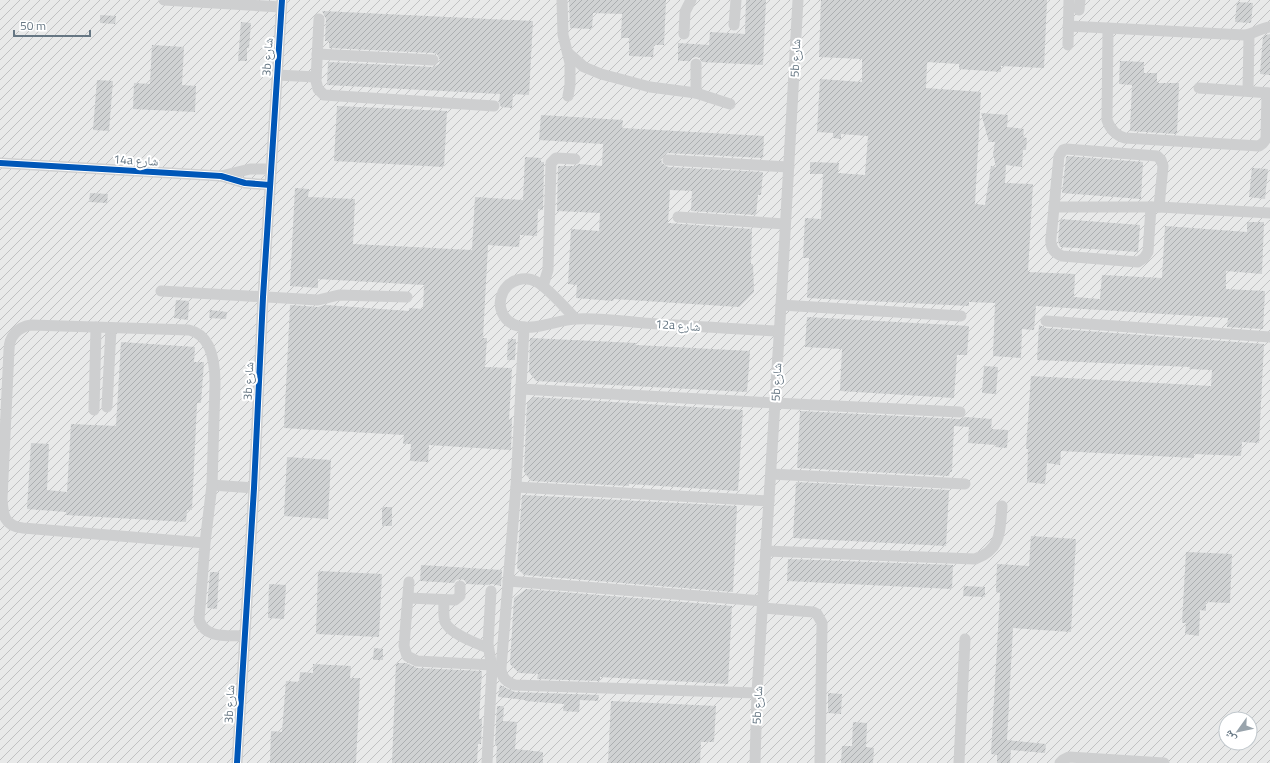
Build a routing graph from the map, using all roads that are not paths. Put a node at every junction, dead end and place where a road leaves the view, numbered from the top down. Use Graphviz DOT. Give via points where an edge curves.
graph roads {
  1 [pos="164,0"];
  2 [pos="562,0"];
  3 [pos="691,0"];
  4 [pos="736,0"];
  5 [pos="798,0"];
  6 [pos="1069,0"];
  7 [pos="282,3"];
  8 [pos="319,19"];
  9 [pos="734,25"];
  10 [pos="1068,26"];
  11 [pos="1270,27"];
  12 [pos="1108,28"];
  13 [pos="684,34"];
  14 [pos="1249,35"];
  15 [pos="1068,45"];
  16 [pos="568,52"];
  17 [pos="317,54"];
  18 [pos="433,60"];
  19 [pos="696,64"];
  20 [pos="277,75"];
  21 [pos="316,76"];
  22 [pos="1198,88"];
  23 [pos="1248,91"];
  24 [pos="696,93"];
  25 [pos="1268,93"];
  26 [pos="568,96"];
  27 [pos="730,104"];
  28 [pos="494,106"];
  29 [pos="575,159"];
  30 [pos="668,160"];
  31 [pos="0,163"];
  32 [pos="789,167"];
  33 [pos="271,168"];
  34 [pos="220,176"];
  35 [pos="270,185"];
  36 [pos="1054,207"];
  37 [pos="1155,207"];
  38 [pos="1270,213"];
  39 [pos="678,217"];
  40 [pos="786,224"];
  41 [pos="543,286"];
  42 [pos="162,291"];
  43 [pos="263,297"];
  44 [pos="407,297"];
  45 [pos="782,305"];
  46 [pos="961,316"];
  47 [pos="576,319"];
  48 [pos="1046,321"];
  49 [pos="524,327"];
  50 [pos="96,328"];
  51 [pos="111,328"];
  52 [pos="780,331"];
  53 [pos="1270,337"];
  54 [pos="521,389"];
  55 [pos="775,403"];
  56 [pos="107,407"];
  57 [pos="94,410"];
  58 [pos="960,412"];
  59 [pos="771,474"];
  60 [pos="965,484"];
  61 [pos="212,485"];
  62 [pos="516,487"];
  63 [pos="254,488"];
  64 [pos="1,499"];
  65 [pos="769,501"];
  66 [pos="1002,506"];
  67 [pos="205,543"];
  68 [pos="766,551"];
  69 [pos="508,581"];
  70 [pos="409,582"];
  71 [pos="460,586"];
  72 [pos="491,591"];
  73 [pos="408,598"];
  74 [pos="444,600"];
  75 [pos="763,605"];
  76 [pos="244,636"];
  77 [pos="965,639"];
  78 [pos="488,648"];
  79 [pos="492,665"];
  80 [pos="757,692"];
  81 [pos="237,763"];
  82 [pos="487,763"];
  83 [pos="755,763"];
  84 [pos="820,763"];
  85 [pos="958,763"];
  86 [pos="1060,763"];
  87 [pos="1164,763"];
  1 -- 7 [label="street"];
  2 -- 16 [label="street" via="562,27"];
  3 -- 13 [label="street" via="685,12"];
  4 -- 9 [label="street"];
  5 -- 32 [label="street, 5b شارع"];
  6 -- 10 [label="street"];
  7 -- 20 [label="street, 3b شارع"];
  8 -- 17 [label="street"];
  10 -- 12 [label="street"];
  10 -- 15 [label="street"];
  11 -- 14 [label="street"];
  12 -- 14 [label="street"];
  12 -- 25 [label="street" via="1106,120 1110,128 1121,137 1259,146 1266,138"];
  14 -- 23 [label="street"];
  16 -- 24 [label="street" via="584,67 601,74 650,87"];
  16 -- 26 [label="street"];
  17 -- 18 [label="street"];
  17 -- 21 [label="street"];
  19 -- 24 [label="street"];
  20 -- 21 [label="street"];
  20 -- 33 [label="street, 3b شارع"];
  21 -- 28 [label="street" via="318,89 329,96"];
  22 -- 23 [label="street"];
  23 -- 25 [label="street"];
  24 -- 27 [label="street"];
  29 -- 41 [label="street" via="556,158 551,163 548,270"];
  30 -- 32 [label="street"];
  31 -- 34 [label="street, 14a شارع"];
  32 -- 40 [label="street, 5b شارع"];
  33 -- 34 [label="street, 14a شارع" via="245,170"];
  33 -- 35 [label="street, 3b شارع"];
  34 -- 35 [label="street, 14a شارع" via="244,183"];
  35 -- 43 [label="street, 3b شارع"];
  36 -- 37 [label="street"];
  36 -- 37 [label="street" via="1050,243 1056,253 1062,256 1135,262 1141,260 1148,252"];
  36 -- 37 [label="street" via="1058,156 1069,148 1157,156 1163,166"];
  37 -- 38 [label="street"];
  39 -- 40 [label="street"];
  40 -- 45 [label="street, 5b شارع"];
  41 -- 47 [label="street"];
  41 -- 49 [label="street" via="532,280 521,279 511,283 503,291 500,302 502,313 505,318"];
  42 -- 43 [label="street"];
  43 -- 44 [label="street" via="318,300 339,295"];
  43 -- 63 [label="street, 3b شارع"];
  45 -- 46 [label="street"];
  45 -- 52 [label="street, 5b شارع"];
  47 -- 49 [label="street, 12a شارع"];
  47 -- 52 [label="street, 12a شارع"];
  48 -- 53 [label="street"];
  49 -- 54 [label="street"];
  50 -- 51 [label="street"];
  50 -- 57 [label="street"];
  50 -- 64 [label="street" via="26,326 17,331 11,339"];
  51 -- 56 [label="street"];
  51 -- 61 [label="street" via="189,330 199,334 206,341 215,371"];
  52 -- 55 [label="street, 5b شارع"];
  54 -- 55 [label="street"];
  54 -- 62 [label="street"];
  55 -- 58 [label="street"];
  55 -- 59 [label="street, 5b شارع"];
  59 -- 60 [label="street"];
  59 -- 65 [label="street, 5b شارع"];
  61 -- 63 [label="street"];
  61 -- 67 [label="street"];
  62 -- 65 [label="street"];
  62 -- 69 [label="street"];
  63 -- 76 [label="street, 3b شارع"];
  64 -- 67 [label="street" via="2,513 8,522 18,528"];
  65 -- 68 [label="street, 5b شارع"];
  66 -- 68 [label="street" via="997,543 988,553 975,559"];
  67 -- 76 [label="street" via="198,614 201,625 216,635"];
  68 -- 75 [label="street, 5b شارع"];
  69 -- 75 [label="street"];
  69 -- 80 [label="street" via="501,672 504,679 511,684"];
  70 -- 73 [label="street"];
  71 -- 74 [label="street" via="458,598"];
  72 -- 78 [label="street"];
  73 -- 74 [label="street"];
  73 -- 79 [label="street" via="404,646 405,653 410,658 417,661"];
  74 -- 78 [label="street" via="444,618 448,628"];
  75 -- 80 [label="street, 5b شارع"];
  75 -- 84 [label="street" via="813,612 822,623"];
  76 -- 81 [label="street, 3b شارع"];
  77 -- 85 [label="street"];
  78 -- 79 [label="street"];
  79 -- 82 [label="street"];
  80 -- 83 [label="street, 5b شارع"];
  86 -- 87 [label="street" via="1069,757"];
}
